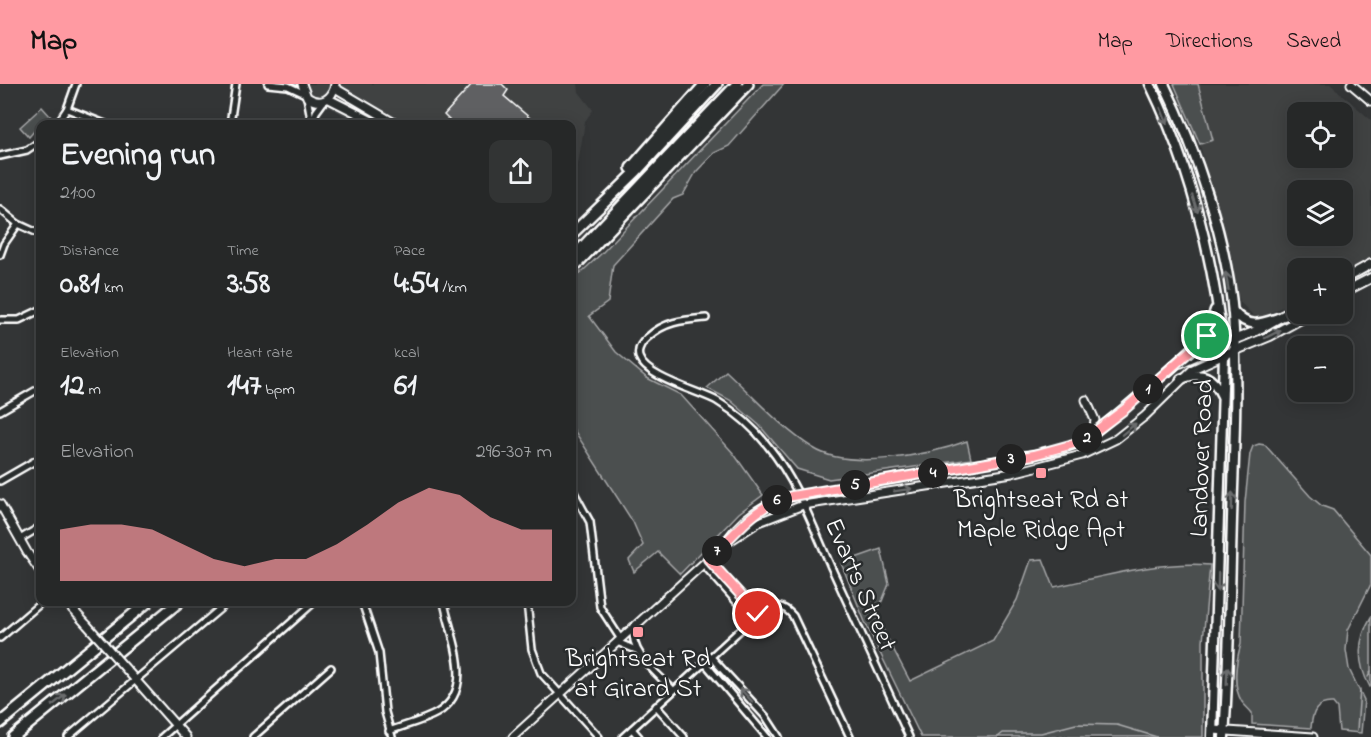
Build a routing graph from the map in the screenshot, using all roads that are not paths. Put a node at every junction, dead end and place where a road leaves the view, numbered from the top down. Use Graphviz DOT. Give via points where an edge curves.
graph roads {
  1 [pos="76,84"];
  2 [pos="236,84"];
  3 [pos="268,84"];
  4 [pos="302,84"];
  5 [pos="705,84"];
  6 [pos="717,84"];
  7 [pos="737,84"];
  8 [pos="748,84"];
  9 [pos="1150,84"];
  10 [pos="1164,84"];
  11 [pos="1351,84"];
  12 [pos="290,85"];
  13 [pos="335,86"];
  14 [pos="306,96"];
  15 [pos="326,100"];
  16 [pos="1371,101"];
  17 [pos="67,109"];
  18 [pos="60,120"];
  19 [pos="95,120"];
  20 [pos="231,120"];
  21 [pos="311,120"];
  22 [pos="313,120"];
  23 [pos="369,120"];
  24 [pos="390,120"];
  25 [pos="36,145"];
  26 [pos="0,156"];
  27 [pos="0,209"];
  28 [pos="593,212"];
  29 [pos="18,224"];
  30 [pos="576,230"];
  31 [pos="36,232"];
  32 [pos="576,254"];
  33 [pos="0,255"];
  34 [pos="1371,264"];
  35 [pos="576,265"];
  36 [pos="1353,274"];
  37 [pos="1371,278"];
  38 [pos="1353,287"];
  39 [pos="1216,294"];
  40 [pos="1233,311"];
  41 [pos="36,312"];
  42 [pos="1287,314"];
  43 [pos="1284,316"];
  44 [pos="706,318"];
  45 [pos="0,320"];
  46 [pos="1292,324"];
  47 [pos="1234,339"];
  48 [pos="1223,344"];
  49 [pos="1235,351"];
  50 [pos="1224,355"];
  51 [pos="1167,372"];
  52 [pos="1181,379"];
  53 [pos="36,389"];
  54 [pos="1223,397"];
  55 [pos="1086,400"];
  56 [pos="0,411"];
  57 [pos="1094,434"];
  58 [pos="36,460"];
  59 [pos="0,481"];
  60 [pos="798,495"];
  61 [pos="576,496"];
  62 [pos="0,504"];
  63 [pos="803,505"];
  64 [pos="36,529"];
  65 [pos="20,539"];
  66 [pos="725,544"];
  67 [pos="705,562"];
  68 [pos="36,565"];
  69 [pos="37,606"];
  70 [pos="70,606"];
  71 [pos="143,606"];
  72 [pos="174,606"];
  73 [pos="223,606"];
  74 [pos="310,606"];
  75 [pos="363,606"];
  76 [pos="445,606"];
  77 [pos="527,606"];
  78 [pos="758,614"];
  79 [pos="752,619"];
  80 [pos="633,627"];
  81 [pos="0,638"];
  82 [pos="618,640"];
  83 [pos="636,650"];
  84 [pos="711,656"];
  85 [pos="704,662"];
  86 [pos="331,668"];
  87 [pos="135,678"];
  88 [pos="673,690"];
  89 [pos="559,695"];
  90 [pos="656,706"];
  91 [pos="0,723"];
  92 [pos="176,725"];
  93 [pos="632,729"];
  94 [pos="1213,733"];
  95 [pos="391,734"];
  96 [pos="596,734"];
  97 [pos="1225,734"];
  98 [pos="13,737"];
  99 [pos="68,737"];
  100 [pos="162,737"];
  101 [pos="186,737"];
  102 [pos="253,737"];
  103 [pos="513,737"];
  104 [pos="589,737"];
  105 [pos="623,737"];
  106 [pos="639,737"];
  107 [pos="684,737"];
  108 [pos="767,737"];
  109 [pos="779,737"];
  110 [pos="850,737"];
  111 [pos="909,737"];
  112 [pos="1312,737"];
  1 -- 17 [label="street"];
  2 -- 20 [label="street"];
  3 -- 12 [label="street"];
  4 -- 14 [label="street"];
  5 -- 28 [label="highway"];
  6 -- 28 [label="highway" via="637,171"];
  7 -- 32 [label="highway"];
  8 -- 35 [label="highway"];
  9 -- 39 [label="main road, Landover Road, one-way" via="1198,212"];
  40 -- 10 [label="main road, Landover Road, one-way" via="1221,243 1198,166"];
  11 -- 16 [label="street"];
  12 -- 14 [label="street"];
  13 -- 15 [label="street"];
  13 -- 24 [label="street"];
  14 -- 15 [label="street" via="315,102"];
  14 -- 21 [label="street"];
  15 -- 22 [label="street"];
  15 -- 23 [label="street"];
  17 -- 18 [label="street"];
  17 -- 19 [label="street"];
  25 -- 26 [label="street"];
  27 -- 29 [label="street"];
  28 -- 30 [label="highway"];
  29 -- 31 [label="street"];
  29 -- 33 [label="street"];
  34 -- 36 [label="main road"];
  37 -- 38 [label="main road"];
  39 -- 48 [label="main road, Landover Road"];
  39 -- 51 [label="main road" via="1214,320 1207,336"];
  40 -- 43 [label="main road" via="1243,322 1253,325"];
  40 -- 47 [label="main road, Landover Road"];
  41 -- 45 [label="street" via="19,320"];
  42 -- 43 [label="main road"];
  43 -- 47 [label="main road"];
  44 -- 60 [label="street, Evarts Street" via="674,322 658,329 642,344 640,358 656,373 716,401 747,423 776,456"];
  49 -- 46 [label="main road, one-way"];
  47 -- 48 [label="main road"];
  47 -- 49 [label="main road, Landover Road"];
  48 -- 50 [label="main road, Landover Road"];
  48 -- 51 [label="street"];
  49 -- 50 [label="main road"];
  97 -- 49 [label="main road, Landover Road, one-way"];
  50 -- 52 [label="street"];
  50 -- 54 [label="main road, Landover Road"];
  51 -- 57 [label="street"];
  52 -- 54 [label="main road" via="1203,375 1212,380"];
  63 -- 52 [label="street, one-way" via="1068,460 1116,439"];
  53 -- 56 [label="street"];
  54 -- 94 [label="main road, Landover Road, one-way"];
  55 -- 57 [label="street" via="1095,420"];
  57 -- 60 [label="street" via="1081,442 1034,455"];
  58 -- 59 [label="street"];
  60 -- 63 [label="street, Evarts Street"];
  60 -- 66 [label="street" via="760,509"];
  61 -- 82 [label="street" via="590,522 600,607"];
  62 -- 65 [label="street"];
  63 -- 66 [label="street" via="759,522"];
  63 -- 111 [label="street, Evarts Street"];
  64 -- 65 [label="street"];
  65 -- 68 [label="street"];
  66 -- 67 [label="street"];
  67 -- 78 [label="street"];
  67 -- 79 [label="street"];
  67 -- 80 [label="street"];
  69 -- 81 [label="street"];
  70 -- 87 [label="street, bridge"];
  71 -- 91 [label="highway"];
  98 -- 72 [label="highway, one-way"];
  73 -- 87 [label="street"];
  74 -- 92 [label="street"];
  75 -- 95 [label="street" via="379,653"];
  76 -- 95 [label="street" via="459,668 457,690 441,710"];
  77 -- 89 [label="street" via="536,663"];
  78 -- 79 [label="street"];
  78 -- 110 [label="street" via="776,606 792,615"];
  79 -- 84 [label="street"];
  80 -- 82 [label="street"];
  80 -- 83 [label="street"];
  82 -- 83 [label="street"];
  82 -- 89 [label="street"];
  83 -- 88 [label="street"];
  84 -- 85 [label="street"];
  109 -- 84 [label="street, one-way"];
  85 -- 88 [label="street"];
  85 -- 108 [label="street"];
  86 -- 102 [label="street"];
  87 -- 92 [label="street"];
  87 -- 99 [label="street"];
  88 -- 90 [label="street"];
  89 -- 96 [label="street"];
  89 -- 103 [label="street"];
  90 -- 93 [label="street"];
  90 -- 107 [label="street"];
  92 -- 100 [label="street"];
  92 -- 101 [label="street"];
  93 -- 105 [label="street"];
  93 -- 106 [label="street"];
  94 -- 97 [label="street"];
  96 -- 104 [label="street"];
  97 -- 112 [label="street"];
}
